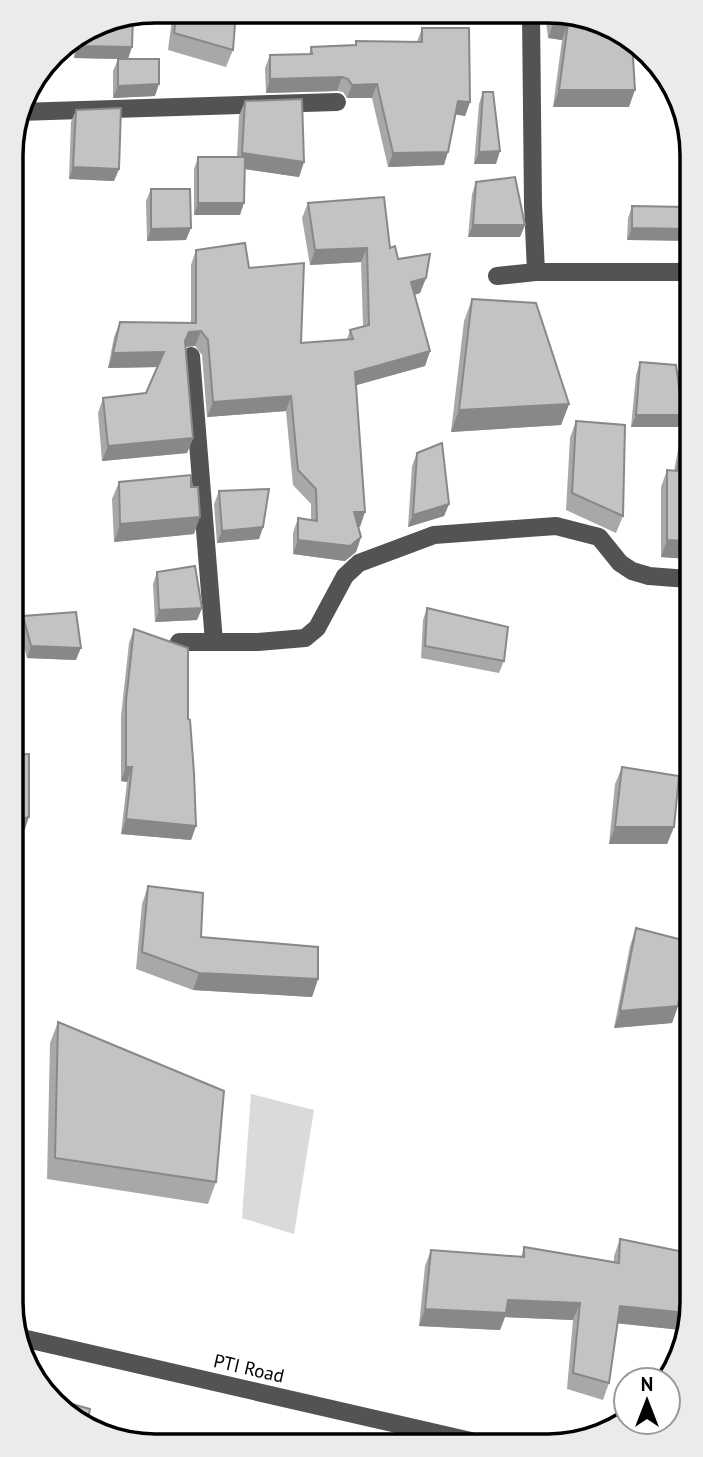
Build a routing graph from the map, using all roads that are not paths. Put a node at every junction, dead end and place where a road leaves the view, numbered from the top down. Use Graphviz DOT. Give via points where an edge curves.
graph roads {
  1 [pos="531,23"];
  2 [pos="337,102"];
  3 [pos="30,112"];
  4 [pos="536,272"];
  5 [pos="680,272"];
  6 [pos="497,276"];
  7 [pos="191,356"];
  8 [pos="680,578"];
  9 [pos="179,642"];
  10 [pos="214,642"];
  11 [pos="28,1339"];
  12 [pos="441,1434"];
  1 -- 4 [label="street"];
  2 -- 3 [label="street"];
  4 -- 5 [label="street"];
  4 -- 6 [label="street"];
  7 -- 10 [label="street"];
  8 -- 10 [label="street" via="632,571 599,537 556,526 434,535 359,563 345,576 317,628 305,638"];
  9 -- 10 [label="street"];
  11 -- 12 [label="street, PTI Road"];
}
